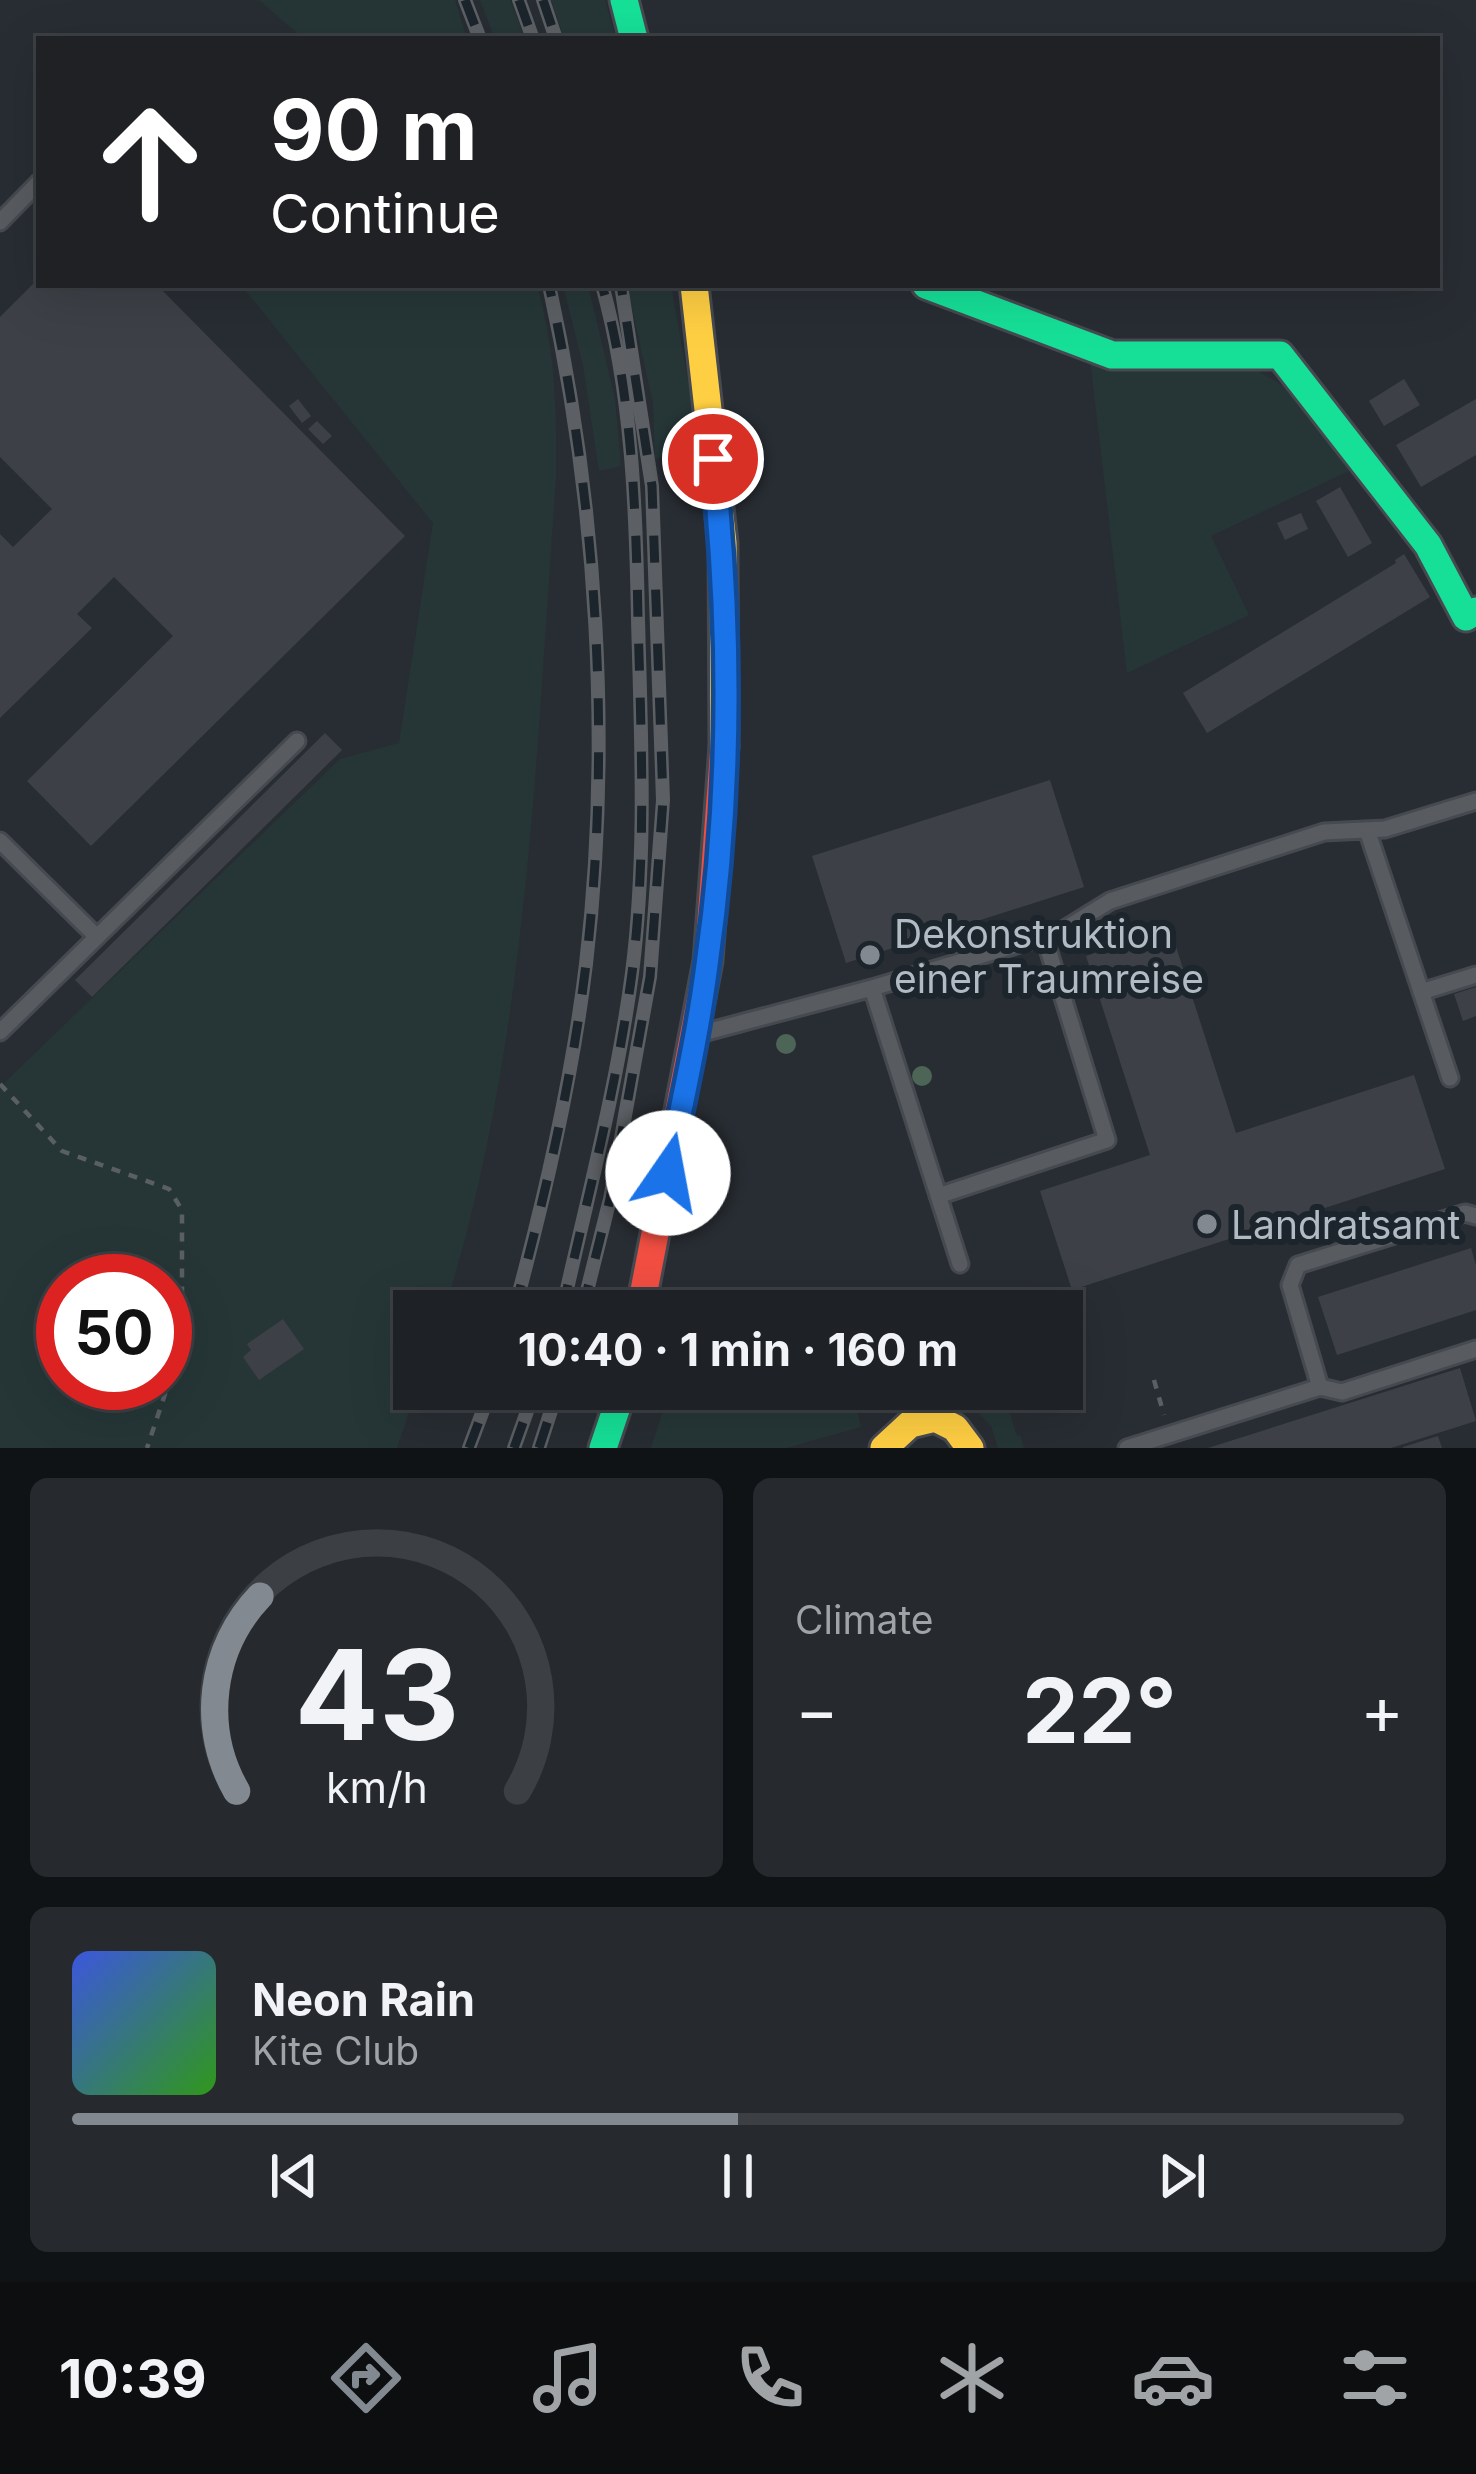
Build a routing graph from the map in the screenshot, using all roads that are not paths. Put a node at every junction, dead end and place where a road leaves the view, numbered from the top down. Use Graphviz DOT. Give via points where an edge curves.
graph roads {
  1 [pos="624,0"];
  2 [pos="633,36"];
  3 [pos="36,185"];
  4 [pos="0,222"];
  5 [pos="694,288"];
  6 [pos="934,288"];
  7 [pos="1476,610"];
  8 [pos="297,741"];
  9 [pos="1476,801"];
  10 [pos="1367,830"];
  11 [pos="0,841"];
  12 [pos="1044,936"];
  13 [pos="97,937"];
  14 [pos="1476,975"];
  15 [pos="872,988"];
  16 [pos="1421,992"];
  17 [pos="0,1031"];
  18 [pos="696,1035"];
  19 [pos="1450,1078"];
  20 [pos="938,1196"];
  21 [pos="1476,1216"];
  22 [pos="960,1264"];
  23 [pos="644,1290"];
  24 [pos="1476,1348"];
  25 [pos="1319,1387"];
  26 [pos="616,1410"];
  27 [pos="603,1448"];
  28 [pos="884,1448"];
  29 [pos="970,1448"];
  30 [pos="1127,1448"];
  1 -- 2 [label="main road"];
  3 -- 4 [label="lane"];
  5 -- 18 [label="main road" via="723,543 724,781"];
  6 -- 7 [label="main road" via="1112,355 1280,356 1429,545 1466,617"];
  8 -- 13 [label="lane"];
  9 -- 10 [label="lane"];
  10 -- 12 [label="lane" via="1324,832 1133,893"];
  10 -- 16 [label="lane"];
  11 -- 13 [label="lane"];
  12 -- 15 [label="lane"];
  12 -- 20 [label="lane" via="1107,1140"];
  13 -- 17 [label="lane"];
  14 -- 16 [label="lane"];
  15 -- 18 [label="lane"];
  15 -- 20 [label="lane"];
  16 -- 19 [label="lane"];
  18 -- 23 [label="main road"];
  20 -- 22 [label="lane"];
  21 -- 25 [label="lane" via="1298,1265 1290,1285"];
  24 -- 25 [label="lane" via="1342,1392"];
  25 -- 30 [label="lane"];
  26 -- 27 [label="main road"];
  28 -- 29 [label="main road" via="910,1424 935,1418"];
}
